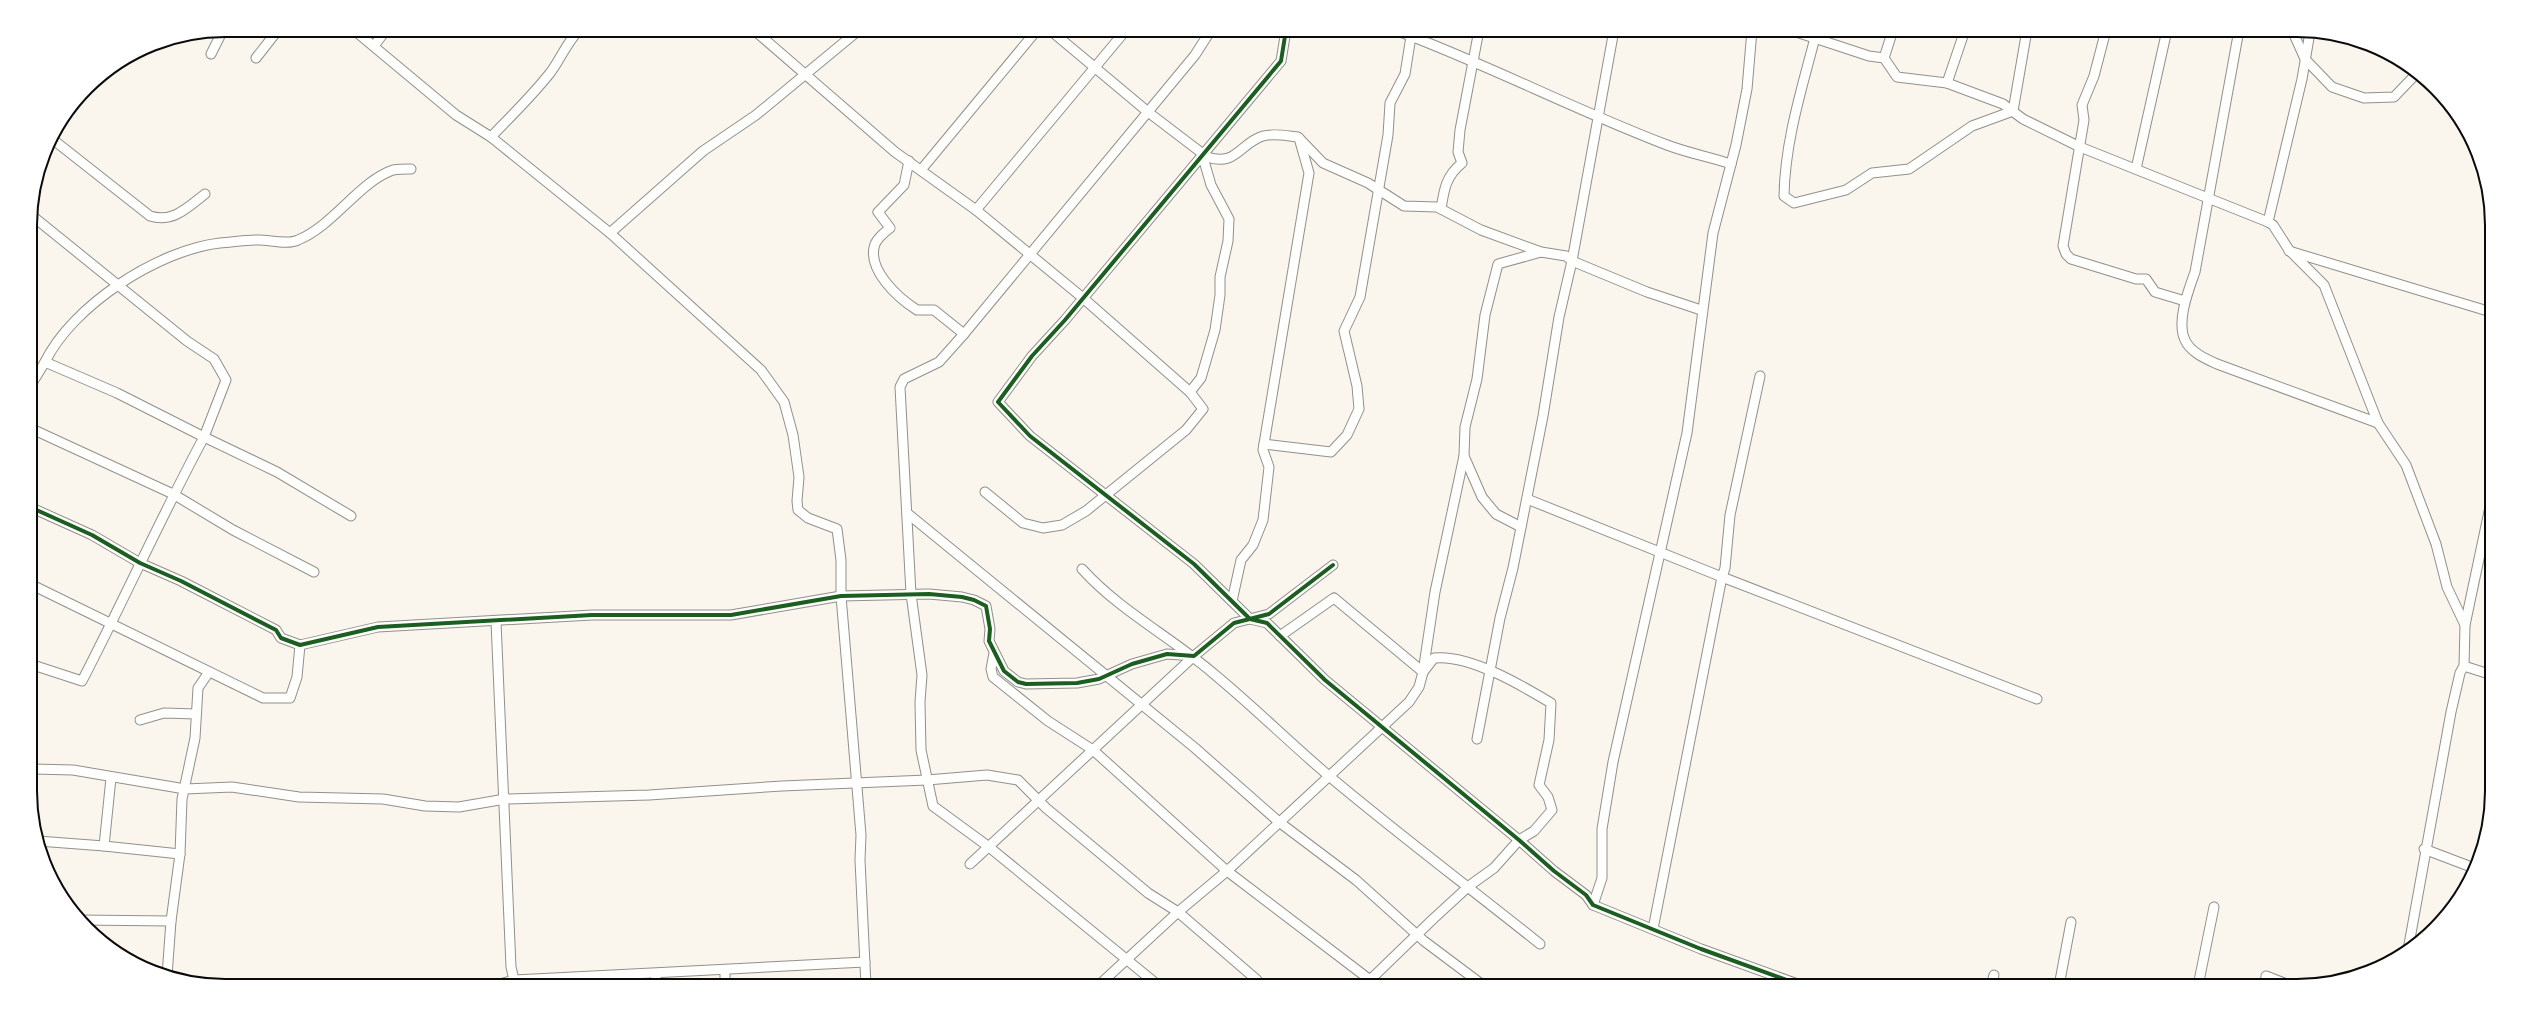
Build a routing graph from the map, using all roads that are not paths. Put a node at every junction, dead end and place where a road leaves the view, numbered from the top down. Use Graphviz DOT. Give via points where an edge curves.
graph roads {
  1 [pos="220,37"];
  2 [pos="272,37"];
  3 [pos="363,37"];
  4 [pos="381,37"];
  5 [pos="572,37"];
  6 [pos="762,37"];
  7 [pos="851,37"];
  8 [pos="1031,37"];
  9 [pos="1059,37"];
  10 [pos="1120,37"];
  11 [pos="1207,37"];
  12 [pos="1285,37"];
  13 [pos="1411,37"];
  14 [pos="1421,37"];
  15 [pos="1478,37"];
  16 [pos="1613,37"];
  17 [pos="1751,37"];
  18 [pos="1815,37"];
  19 [pos="1821,37"];
  20 [pos="1891,37"];
  21 [pos="1963,37"];
  22 [pos="2026,37"];
  23 [pos="2104,37"];
  24 [pos="2165,37"];
  25 [pos="2238,37"];
  26 [pos="2295,37"];
  27 [pos="2309,37"];
  28 [pos="374,46"];
  29 [pos="211,54"];
  30 [pos="256,58"];
  31 [pos="1884,58"];
  32 [pos="2305,59"];
  33 [pos="1474,62"];
  34 [pos="1095,67"];
  35 [pos="805,75"];
  36 [pos="2413,77"];
  37 [pos="1947,83"];
  38 [pos="2013,111"];
  39 [pos="1148,112"];
  40 [pos="1599,117"];
  41 [pos="491,137"];
  42 [pos="1298,137"];
  43 [pos="56,142"];
  44 [pos="2080,147"];
  45 [pos="1202,154"];
  46 [pos="909,162"];
  47 [pos="1731,164"];
  48 [pos="411,169"];
  49 [pos="2136,169"];
  50 [pos="921,170"];
  51 [pos="1378,190"];
  52 [pos="205,194"];
  53 [pos="2207,199"];
  54 [pos="1441,209"];
  55 [pos="976,210"];
  56 [pos="37,220"];
  57 [pos="2268,222"];
  58 [pos="610,234"];
  59 [pos="2289,250"];
  60 [pos="1540,252"];
  61 [pos="1029,255"];
  62 [pos="1572,261"];
  63 [pos="117,284"];
  64 [pos="1082,298"];
  65 [pos="2184,301"];
  66 [pos="1701,310"];
  67 [pos="2485,310"];
  68 [pos="964,334"];
  69 [pos="45,362"];
  70 [pos="37,376"];
  71 [pos="1760,376"];
  72 [pos="1190,392"];
  73 [pos="2378,423"];
  74 [pos="37,431"];
  75 [pos="204,437"];
  76 [pos="1264,444"];
  77 [pos="1464,456"];
  78 [pos="984,492"];
  79 [pos="173,494"];
  80 [pos="1105,494"];
  81 [pos="1527,498"];
  82 [pos="37,510"];
  83 [pos="908,513"];
  84 [pos="351,516"];
  85 [pos="1521,526"];
  86 [pos="2485,530"];
  87 [pos="1660,554"];
  88 [pos="140,563"];
  89 [pos="1333,565"];
  90 [pos="1082,568"];
  91 [pos="314,572"];
  92 [pos="1722,577"];
  93 [pos="37,588"];
  94 [pos="911,594"];
  95 [pos="841,596"];
  96 [pos="1232,601"];
  97 [pos="1250,619"];
  98 [pos="496,622"];
  99 [pos="112,625"];
  100 [pos="2465,625"];
  101 [pos="1280,636"];
  102 [pos="300,645"];
  103 [pos="994,653"];
  104 [pos="1194,656"];
  105 [pos="37,666"];
  106 [pos="2464,666"];
  107 [pos="1490,669"];
  108 [pos="209,672"];
  109 [pos="1423,672"];
  110 [pos="2485,673"];
  111 [pos="1106,676"];
  112 [pos="2037,699"];
  113 [pos="1141,705"];
  114 [pos="196,714"];
  115 [pos="140,720"];
  116 [pos="1382,728"];
  117 [pos="1478,739"];
  118 [pos="1093,750"];
  119 [pos="37,769"];
  120 [pos="1329,776"];
  121 [pos="110,778"];
  122 [pos="926,780"];
  123 [pos="856,784"];
  124 [pos="185,788"];
  125 [pos="505,799"];
  126 [pos="1038,800"];
  127 [pos="1279,822"];
  128 [pos="1520,840"];
  129 [pos="44,841"];
  130 [pos="104,846"];
  131 [pos="988,846"];
  132 [pos="2424,849"];
  133 [pos="180,854"];
  134 [pos="970,864"];
  135 [pos="2470,866"];
  136 [pos="1228,871"];
  137 [pos="1469,886"];
  138 [pos="1593,905"];
  139 [pos="2214,907"];
  140 [pos="1178,912"];
  141 [pos="89,920"];
  142 [pos="171,921"];
  143 [pos="2071,922"];
  144 [pos="1653,930"];
  145 [pos="1417,935"];
  146 [pos="2409,941"];
  147 [pos="1540,944"];
  148 [pos="1125,960"];
  149 [pos="865,962"];
  150 [pos="167,970"];
  151 [pos="725,970"];
  152 [pos="656,974"];
  153 [pos="1994,975"];
  154 [pos="514,979"];
  155 [pos="538,979"];
  156 [pos="656,979"];
  157 [pos="725,979"];
  158 [pos="866,979"];
  159 [pos="1105,979"];
  160 [pos="1150,979"];
  161 [pos="1256,979"];
  162 [pos="1369,979"];
  163 [pos="1378,979"];
  164 [pos="1475,979"];
  165 [pos="1784,979"];
  166 [pos="1993,979"];
  167 [pos="2060,979"];
  168 [pos="2199,979"];
  169 [pos="2266,979"];
  170 [pos="2274,979"];
  1 -- 29 [label="street"];
  2 -- 30 [label="street"];
  3 -- 28 [label="street"];
  4 -- 28 [label="street"];
  5 -- 41 [label="street" via="549,74"];
  6 -- 35 [label="street"];
  7 -- 35 [label="street"];
  8 -- 50 [label="street"];
  9 -- 34 [label="street"];
  10 -- 34 [label="street"];
  11 -- 39 [label="street"];
  12 -- 45 [label="street" via="1281,61"];
  13 -- 51 [label="street" via="1405,74 1390,103 1388,135"];
  14 -- 33 [label="street"];
  15 -- 33 [label="street"];
  16 -- 40 [label="street"];
  17 -- 47 [label="street" via="1747,89"];
  18 -- 38 [label="street" via="1794,117 1784,171 1784,196 1794,203 1846,190 1872,173 1909,169 1972,126"];
  19 -- 31 [label="street" via="1869,56"];
  20 -- 31 [label="street"];
  21 -- 37 [label="street"];
  22 -- 38 [label="street"];
  23 -- 44 [label="street" via="2094,76 2082,105 2084,120"];
  24 -- 49 [label="street"];
  25 -- 53 [label="street"];
  26 -- 32 [label="street"];
  27 -- 32 [label="street"];
  28 -- 41 [label="street" via="456,115"];
  31 -- 37 [label="street" via="1897,77"];
  32 -- 36 [label="street" via="2332,87 2364,98 2394,97"];
  32 -- 57 [label="street"];
  33 -- 40 [label="street"];
  33 -- 54 [label="street" via="1458,152 1462,163 1452,171 1446,182"];
  34 -- 39 [label="street"];
  34 -- 55 [label="street"];
  35 -- 46 [label="street"];
  35 -- 58 [label="street" via="756,115 703,151"];
  37 -- 38 [label="street" via="2002,104"];
  38 -- 44 [label="street" via="2023,119"];
  39 -- 45 [label="street"];
  39 -- 61 [label="street"];
  40 -- 47 [label="street" via="1669,146"];
  40 -- 62 [label="street"];
  41 -- 58 [label="street"];
  42 -- 45 [label="street" via="1263,136 1226,160 1217,161"];
  42 -- 51 [label="street" via="1323,163"];
  42 -- 76 [label="street" via="1309,173"];
  43 -- 52 [label="street" via="150,216 170,218 180,214"];
  44 -- 49 [label="street"];
  44 -- 65 [label="street" via="2063,237 2066,254 2071,259 2136,279 2146,279 2155,292"];
  45 -- 64 [label="street"];
  45 -- 72 [label="street" via="1211,185 1229,219 1228,241 1220,277 1215,330 1201,378"];
  46 -- 50 [label="street"];
  46 -- 68 [label="street" via="904,185 878,212 890,228 875,243 874,254 884,282 889,287 917,310 934,310"];
  47 -- 66 [label="street" via="1713,233"];
  48 -- 63 [label="street" via="393,170 375,180 311,234 297,241 258,240 192,248"];
  49 -- 53 [label="street"];
  50 -- 55 [label="street"];
  51 -- 54 [label="street" via="1404,206"];
  51 -- 76 [label="street" via="1360,297 1344,331 1357,386 1359,409 1347,436 1331,452"];
  53 -- 57 [label="street"];
  53 -- 65 [label="street" via="2195,272"];
  54 -- 60 [label="street" via="1481,230"];
  55 -- 61 [label="street"];
  56 -- 63 [label="street"];
  57 -- 59 [label="street" via="2273,225"];
  58 -- 95 [label="street" via="762,370 778,391 784,402 797,458 798,510 808,518 836,529 841,560"];
  59 -- 67 [label="street"];
  59 -- 73 [label="street" via="2324,285"];
  60 -- 62 [label="street" via="1558,254"];
  60 -- 77 [label="street" via="1498,264 1485,315 1477,379 1465,427"];
  61 -- 64 [label="street"];
  61 -- 68 [label="street"];
  62 -- 66 [label="street" via="1647,292"];
  62 -- 81 [label="street" via="1558,317 1551,375"];
  63 -- 69 [label="street" via="73,321 57,339"];
  63 -- 75 [label="street" via="217,362 226,380"];
  64 -- 72 [label="street"];
  64 -- 80 [label="street" via="1032,356 998,402 1030,436"];
  65 -- 73 [label="street" via="2185,340 2203,357"];
  66 -- 87 [label="street" via="1687,433"];
  68 -- 83 [label="street" via="939,362 904,379 900,387"];
  69 -- 70 [label="street"];
  69 -- 75 [label="street" via="117,393"];
  71 -- 92 [label="street" via="1730,515"];
  72 -- 80 [label="street" via="1203,408 1186,430"];
  73 -- 100 [label="street" via="2406,465 2436,544 2447,587"];
  74 -- 79 [label="street"];
  75 -- 79 [label="street"];
  75 -- 84 [label="street" via="277,472"];
  76 -- 96 [label="street" via="1263,450 1269,467 1263,520 1253,545 1241,560"];
  77 -- 85 [label="street" via="1482,497 1496,514"];
  77 -- 109 [label="street" via="1435,592"];
  78 -- 80 [label="street" via="1023,523 1043,528 1062,525 1086,511"];
  79 -- 88 [label="street"];
  79 -- 91 [label="street" via="233,530"];
  80 -- 96 [label="street" via="1194,564"];
  81 -- 85 [label="street"];
  81 -- 87 [label="street"];
  82 -- 88 [label="street" via="92,535"];
  83 -- 94 [label="street"];
  83 -- 111 [label="street"];
  85 -- 107 [label="street"];
  86 -- 100 [label="street"];
  87 -- 92 [label="street"];
  87 -- 138 [label="street" via="1613,762 1602,829 1602,878"];
  88 -- 99 [label="street"];
  88 -- 102 [label="street" via="181,581 276,630 281,638"];
  89 -- 97 [label="street" via="1269,614"];
  90 -- 104 [label="street" via="1125,610 1156,628"];
  92 -- 112 [label="street"];
  92 -- 144 [label="street"];
  93 -- 99 [label="street"];
  94 -- 95 [label="street"];
  94 -- 103 [label="street" via="962,597 981,602 986,606 990,629 989,641"];
  94 -- 122 [label="street" via="922,675 921,750"];
  95 -- 98 [label="street" via="731,615 592,616"];
  95 -- 123 [label="street"];
  96 -- 97 [label="street"];
  97 -- 101 [label="street" via="1267,623"];
  97 -- 104 [label="street" via="1234,623"];
  98 -- 102 [label="street" via="378,627"];
  98 -- 125 [label="street"];
  99 -- 105 [label="street" via="82,681"];
  99 -- 108 [label="street"];
  100 -- 106 [label="street"];
  101 -- 109 [label="street" via="1334,598"];
  101 -- 116 [label="street" via="1325,680"];
  102 -- 108 [label="street" via="297,677 290,698 263,698"];
  103 -- 111 [label="street" via="1011,678 1026,684 1077,683"];
  103 -- 118 [label="street" via="991,669 993,677 1048,721"];
  104 -- 111 [label="street" via="1167,654 1132,664"];
  104 -- 113 [label="street"];
  104 -- 120 [label="street"];
  106 -- 110 [label="street"];
  106 -- 132 [label="street" via="2451,712 2431,825"];
  107 -- 109 [label="street" via="1442,657 1434,658"];
  107 -- 117 [label="street"];
  107 -- 128 [label="street" via="1551,703 1549,740 1539,785 1548,797 1552,810 1534,831"];
  108 -- 114 [label="street" via="198,688"];
  109 -- 116 [label="street" via="1419,687 1409,702"];
  111 -- 113 [label="street"];
  113 -- 118 [label="street"];
  113 -- 127 [label="street" via="1195,748"];
  114 -- 115 [label="street" via="164,713"];
  114 -- 124 [label="street" via="195,738"];
  116 -- 120 [label="street"];
  116 -- 128 [label="street"];
  118 -- 126 [label="street"];
  118 -- 136 [label="street"];
  119 -- 121 [label="street" via="73,770"];
  120 -- 127 [label="street"];
  120 -- 137 [label="street"];
  121 -- 124 [label="street"];
  121 -- 130 [label="street"];
  122 -- 123 [label="street"];
  122 -- 126 [label="street" via="987,775 1018,780"];
  122 -- 131 [label="street" via="933,806"];
  123 -- 125 [label="street" via="649,795"];
  123 -- 149 [label="street"];
  124 -- 125 [label="street" via="232,787 299,797 383,799 426,806 459,807"];
  124 -- 133 [label="street" via="182,800"];
  125 -- 154 [label="street" via="511,967"];
  126 -- 131 [label="street"];
  126 -- 140 [label="street" via="1148,893"];
  127 -- 136 [label="street"];
  127 -- 145 [label="street" via="1356,880"];
  128 -- 137 [label="street" via="1494,868"];
  128 -- 138 [label="street" via="1554,871 1586,895"];
  129 -- 130 [label="street"];
  130 -- 133 [label="street"];
  131 -- 134 [label="street"];
  131 -- 148 [label="street"];
  132 -- 135 [label="street"];
  132 -- 146 [label="street"];
  133 -- 142 [label="street"];
  136 -- 140 [label="street"];
  136 -- 162 [label="street"];
  137 -- 145 [label="street"];
  137 -- 147 [label="street"];
  138 -- 144 [label="street"];
  139 -- 168 [label="street"];
  140 -- 148 [label="street"];
  140 -- 161 [label="street"];
  141 -- 142 [label="street"];
  142 -- 150 [label="street"];
  143 -- 167 [label="street"];
  144 -- 165 [label="street"];
  145 -- 163 [label="street"];
  145 -- 164 [label="street"];
  148 -- 159 [label="street"];
  148 -- 160 [label="street"];
  149 -- 151 [label="street"];
  149 -- 158 [label="street"];
  151 -- 152 [label="street"];
  151 -- 157 [label="street"];
  152 -- 155 [label="street"];
  152 -- 156 [label="street"];
  153 -- 166 [label="street"];
  169 -- 170 [label="street" via="2266,976"];
}
